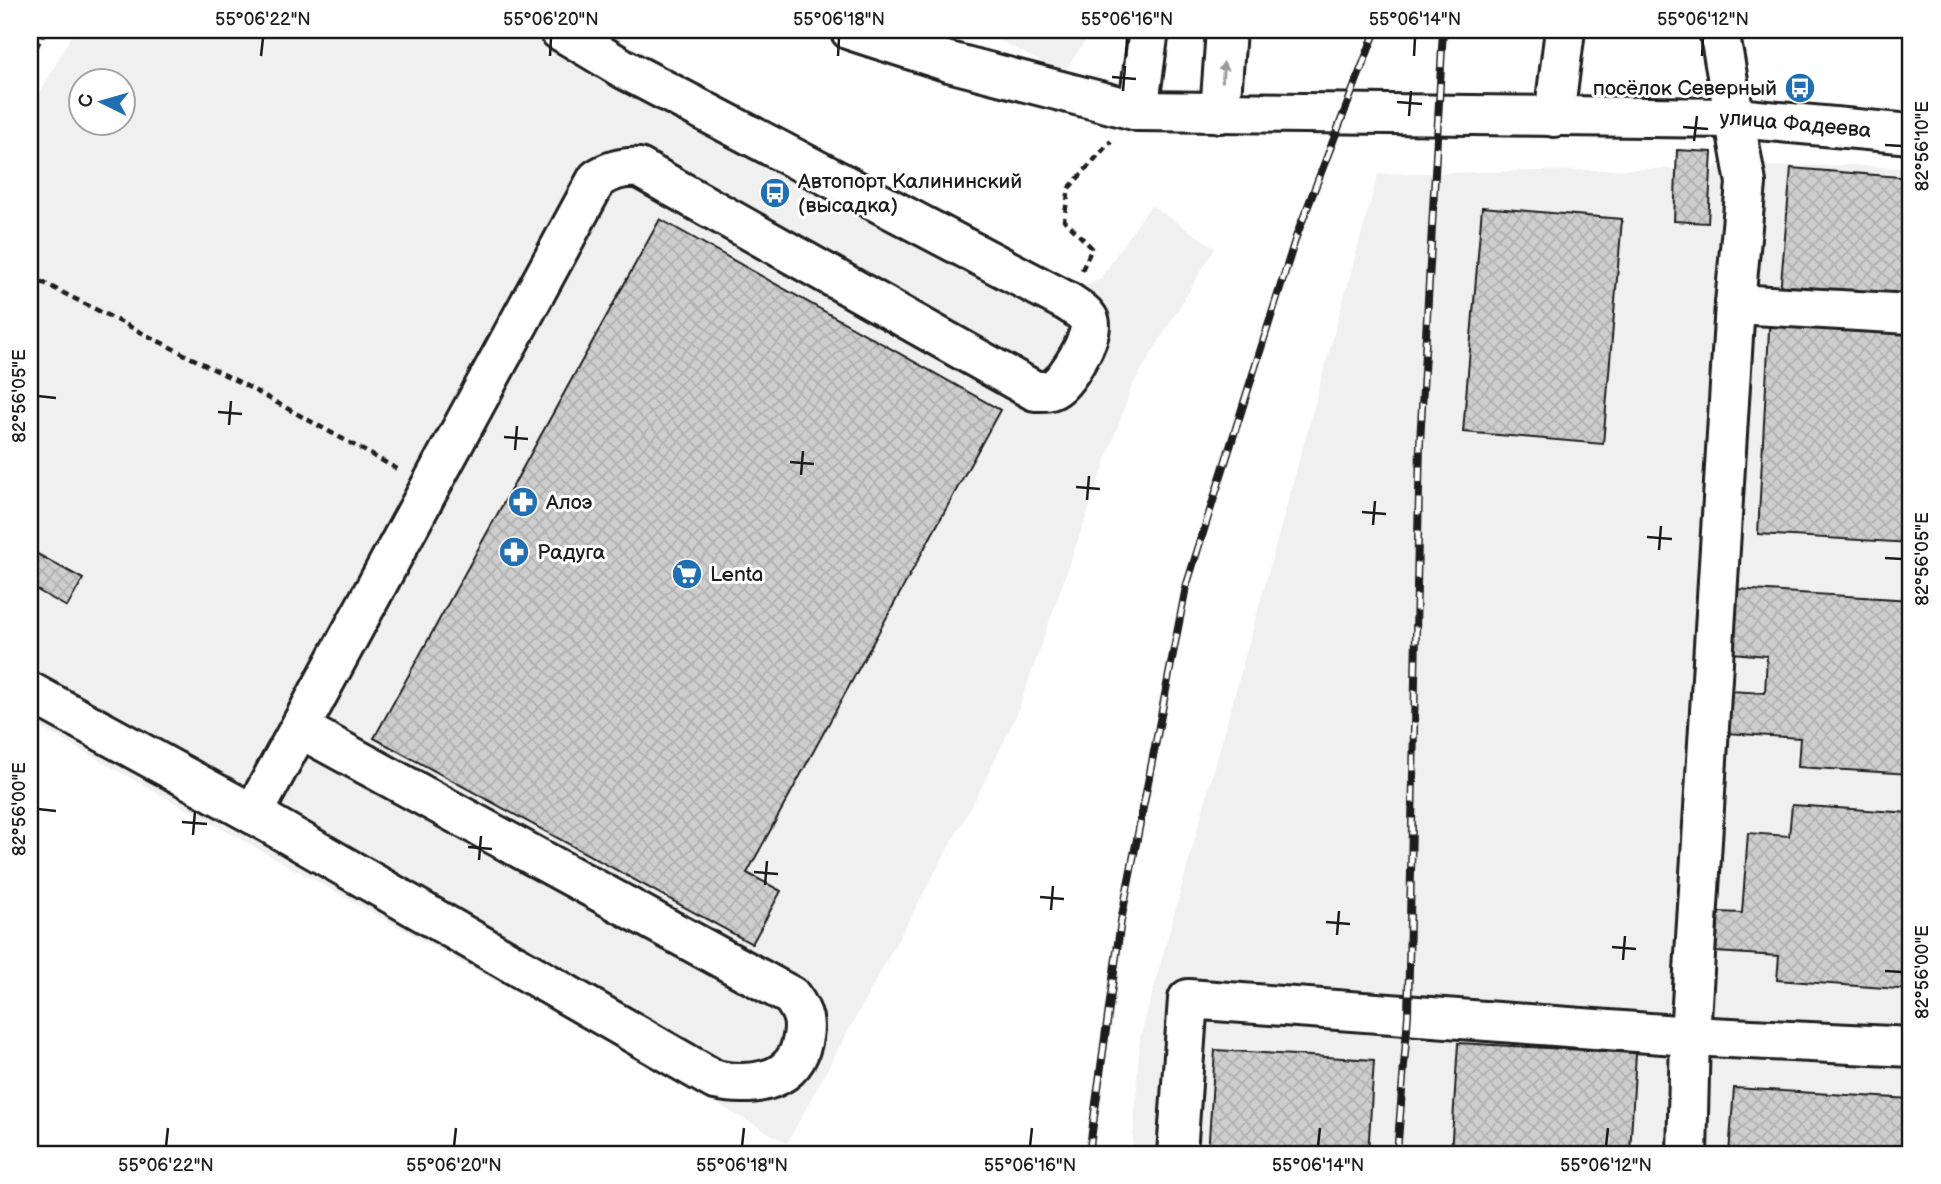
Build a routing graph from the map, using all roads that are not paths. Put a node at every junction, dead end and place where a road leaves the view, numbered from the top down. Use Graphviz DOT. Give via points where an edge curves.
graph roads {
  1 [pos="559,30"];
  2 [pos="850,30"];
  3 [pos="1149,30"];
  4 [pos="1226,30"];
  5 [pos="1565,30"];
  6 [pos="1719,30"];
  7 [pos="1138,111"];
  8 [pos="1220,113"];
  9 [pos="1554,117"];
  10 [pos="1737,118"];
  11 [pos="1911,134"];
  12 [pos="1735,304"];
  13 [pos="1911,314"];
  14 [pos="30,692"];
  15 [pos="301,729"];
  16 [pos="253,814"];
  17 [pos="1690,1036"];
  18 [pos="1911,1047"];
  19 [pos="1177,1154"];
  20 [pos="1687,1154"];
  1 -- 15 [label="street" via="624,69 1068,302 1089,320 1087,342 1059,385 1035,391 639,168 623,167 597,179"];
  2 -- 7 [label="street, улица Фадеева" via="948,62"];
  3 -- 7 [label="street"];
  8 -- 4 [label="street, one-way"];
  5 -- 9 [label="street"];
  6 -- 10 [label="street"];
  7 -- 8 [label="street, улица Фадеева"];
  8 -- 9 [label="street, улица Фадеева"];
  9 -- 10 [label="street, улица Фадеева"];
  10 -- 11 [label="street, улица Фадеева"];
  10 -- 12 [label="street" via="1746,183"];
  12 -- 13 [label="street"];
  12 -- 17 [label="street"];
  14 -- 16 [label="street"];
  15 -- 16 [label="street"];
  15 -- 16 [label="street" via="791,996 807,1028 799,1055 787,1071 762,1083 715,1080"];
  17 -- 18 [label="street"];
  17 -- 19 [label="street" via="1188,999"];
  17 -- 20 [label="street"];
}
